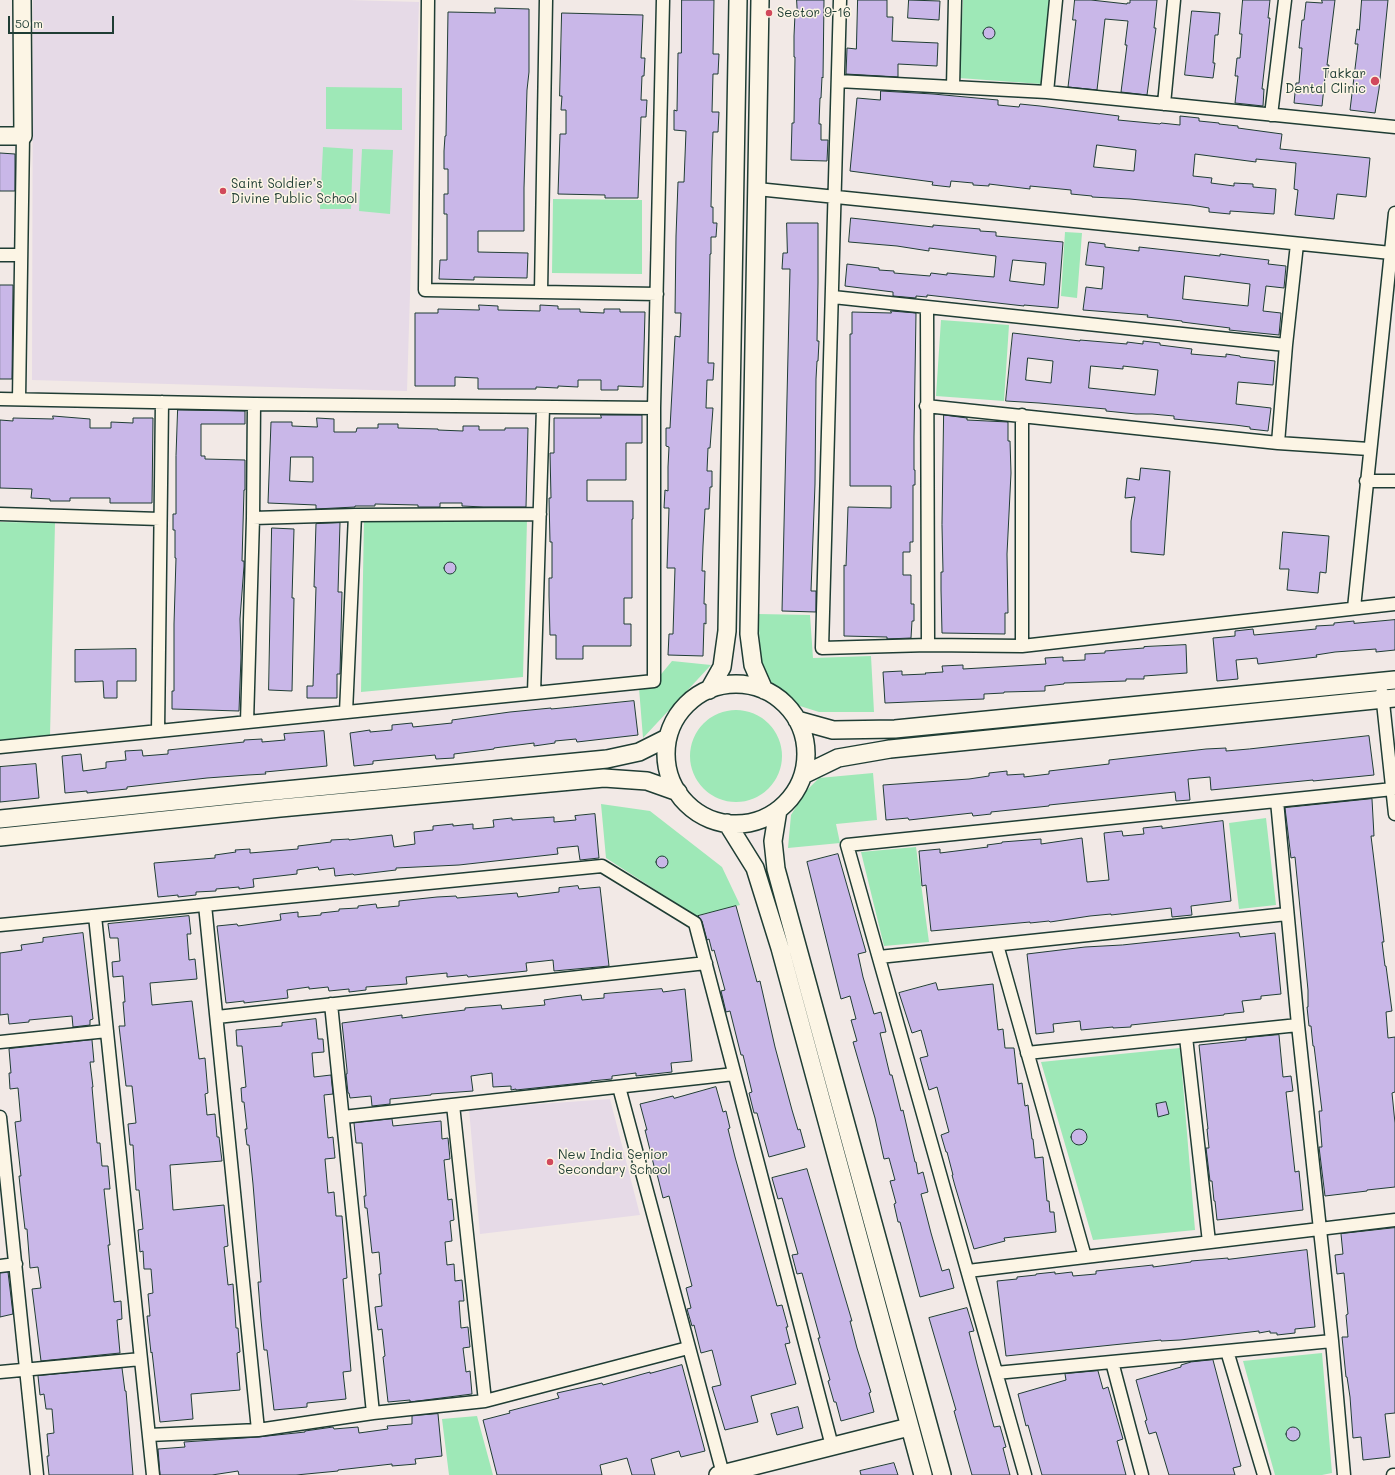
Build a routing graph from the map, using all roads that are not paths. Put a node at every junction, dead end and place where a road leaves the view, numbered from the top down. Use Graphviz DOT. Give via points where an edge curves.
graph roads {
  1 [pos="22,0"];
  2 [pos="428,0"];
  3 [pos="546,0"];
  4 [pos="663,0"];
  5 [pos="738,0"];
  6 [pos="760,0"];
  7 [pos="840,0"];
  8 [pos="955,0"];
  9 [pos="1056,0"];
  10 [pos="1174,0"];
  11 [pos="1285,0"];
  12 [pos="838,81"];
  13 [pos="953,87"];
  14 [pos="1047,92"];
  15 [pos="1164,104"];
  16 [pos="1271,115"];
  17 [pos="1395,127"];
  18 [pos="0,136"];
  19 [pos="23,136"];
  20 [pos="757,189"];
  21 [pos="835,196"];
  22 [pos="1395,213"];
  23 [pos="1297,244"];
  24 [pos="1391,253"];
  25 [pos="0,255"];
  26 [pos="21,255"];
  27 [pos="541,292"];
  28 [pos="657,294"];
  29 [pos="833,298"];
  30 [pos="927,308"];
  31 [pos="1286,345"];
  32 [pos="0,399"];
  33 [pos="19,399"];
  34 [pos="162,402"];
  35 [pos="254,404"];
  36 [pos="926,406"];
  37 [pos="543,408"];
  38 [pos="654,408"];
  39 [pos="1022,415"];
  40 [pos="1278,444"];
  41 [pos="1370,449"];
  42 [pos="1395,480"];
  43 [pos="1366,481"];
  44 [pos="0,514"];
  45 [pos="540,514"];
  46 [pos="355,515"];
  47 [pos="253,518"];
  48 [pos="160,519"];
  49 [pos="1395,604"];
  50 [pos="1354,608"];
  51 [pos="928,645"];
  52 [pos="1022,646"];
  53 [pos="1388,681"];
  54 [pos="709,690"];
  55 [pos="764,690"];
  56 [pos="534,693"];
  57 [pos="1389,699"];
  58 [pos="346,712"];
  59 [pos="797,720"];
  60 [pos="247,722"];
  61 [pos="158,731"];
  62 [pos="667,738"];
  63 [pos="0,747"];
  64 [pos="1393,764"];
  65 [pos="803,775"];
  66 [pos="1393,789"];
  67 [pos="678,792"];
  68 [pos="1277,801"];
  69 [pos="778,810"];
  70 [pos="1395,814"];
  71 [pos="0,819"];
  72 [pos="727,823"];
  73 [pos="0,837"];
  74 [pos="205,905"];
  75 [pos="1287,914"];
  76 [pos="95,916"];
  77 [pos="0,925"];
  78 [pos="997,945"];
  79 [pos="879,957"];
  80 [pos="706,963"];
  81 [pos="331,1004"];
  82 [pos="217,1017"];
  83 [pos="1298,1025"];
  84 [pos="107,1031"];
  85 [pos="1186,1037"];
  86 [pos="0,1042"];
  87 [pos="1027,1053"];
  88 [pos="734,1074"];
  89 [pos="619,1087"];
  90 [pos="453,1104"];
  91 [pos="0,1117"];
  92 [pos="343,1117"];
  93 [pos="1,1143"];
  94 [pos="1395,1220"];
  95 [pos="1320,1229"];
  96 [pos="1209,1242"];
  97 [pos="1085,1257"];
  98 [pos="16,1264"];
  99 [pos="0,1266"];
  100 [pos="968,1271"];
  101 [pos="1332,1341"];
  102 [pos="688,1348"];
  103 [pos="1227,1351"];
  104 [pos="141,1359"];
  105 [pos="1112,1362"];
  106 [pos="27,1369"];
  107 [pos="0,1372"];
  108 [pos="996,1373"];
  109 [pos="485,1401"];
  110 [pos="373,1413"];
  111 [pos="909,1427"];
  112 [pos="258,1430"];
  113 [pos="149,1435"];
  114 [pos="832,1446"];
  115 [pos="721,1474"];
  116 [pos="33,1475"];
  117 [pos="37,1475"];
  118 [pos="153,1475"];
  119 [pos="923,1475"];
  120 [pos="942,1475"];
  121 [pos="1025,1475"];
  122 [pos="1142,1475"];
  123 [pos="1264,1475"];
  124 [pos="1344,1475"];
  1 -- 19 [label="street"];
  2 -- 27 [label="street" via="425,290"];
  3 -- 27 [label="street"];
  4 -- 28 [label="street"];
  5 -- 54 [label="street" via="727,631 722,667"];
  6 -- 20 [label="street"];
  7 -- 12 [label="street"];
  8 -- 13 [label="street"];
  9 -- 14 [label="street"];
  10 -- 15 [label="street"];
  11 -- 16 [label="street"];
  12 -- 13 [label="street"];
  12 -- 21 [label="street"];
  13 -- 14 [label="street"];
  14 -- 15 [label="street"];
  15 -- 16 [label="street"];
  16 -- 17 [label="street"];
  18 -- 19 [label="street"];
  19 -- 26 [label="street"];
  20 -- 21 [label="street"];
  20 -- 55 [label="street" via="749,634 753,665"];
  21 -- 23 [label="street"];
  21 -- 29 [label="street"];
  22 -- 24 [label="street"];
  23 -- 24 [label="street"];
  23 -- 31 [label="street"];
  24 -- 41 [label="street"];
  25 -- 26 [label="street"];
  26 -- 33 [label="street"];
  27 -- 28 [label="street"];
  28 -- 38 [label="street"];
  29 -- 30 [label="street"];
  29 -- 51 [label="street" via="822,648"];
  30 -- 31 [label="street"];
  30 -- 36 [label="street"];
  31 -- 40 [label="street"];
  32 -- 33 [label="street"];
  33 -- 34 [label="street"];
  34 -- 35 [label="street"];
  34 -- 48 [label="street"];
  35 -- 37 [label="street"];
  35 -- 47 [label="street"];
  36 -- 39 [label="street"];
  36 -- 51 [label="street"];
  37 -- 38 [label="street"];
  37 -- 45 [label="street"];
  38 -- 56 [label="street" via="654,681"];
  39 -- 40 [label="street"];
  39 -- 52 [label="street"];
  40 -- 41 [label="street"];
  41 -- 43 [label="street"];
  42 -- 43 [label="street"];
  43 -- 50 [label="street"];
  44 -- 48 [label="street"];
  45 -- 46 [label="street"];
  45 -- 56 [label="street"];
  46 -- 47 [label="street"];
  46 -- 58 [label="street"];
  47 -- 60 [label="street"];
  48 -- 61 [label="street"];
  49 -- 50 [label="street"];
  50 -- 52 [label="street"];
  51 -- 52 [label="street"];
  53 -- 57 [label="street"];
  53 -- 59 [label="street" via="896,729 833,730"];
  54 -- 55 [label="street" via="739,684"];
  54 -- 62 [label="street" via="696,696 681,710"];
  55 -- 59 [label="street" via="782,700"];
  56 -- 58 [label="street"];
  57 -- 64 [label="street"];
  57 -- 65 [label="street" via="890,749 838,758"];
  58 -- 60 [label="street"];
  59 -- 65 [label="street" via="806,748"];
  60 -- 61 [label="street"];
  61 -- 63 [label="street"];
  62 -- 67 [label="street" via="666,763 670,778"];
  62 -- 71 [label="street" via="639,752 608,759"];
  64 -- 66 [label="street"];
  65 -- 69 [label="street" via="798,788"];
  66 -- 68 [label="street"];
  66 -- 70 [label="street"];
  67 -- 72 [label="street" via="691,808 700,814"];
  67 -- 73 [label="street" via="647,781 604,778"];
  68 -- 75 [label="street"];
  68 -- 79 [label="street" via="848,845"];
  69 -- 72 [label="street" via="751,822"];
  69 -- 120 [label="street" via="773,842 776,869"];
  72 -- 111 [label="street" via="755,868 780,948"];
  74 -- 76 [label="street"];
  74 -- 80 [label="street" via="602,866 696,923"];
  74 -- 82 [label="street"];
  75 -- 78 [label="street"];
  75 -- 83 [label="street"];
  76 -- 77 [label="street"];
  76 -- 84 [label="street"];
  78 -- 79 [label="street"];
  78 -- 87 [label="street"];
  79 -- 100 [label="street"];
  80 -- 81 [label="street"];
  80 -- 88 [label="street"];
  81 -- 82 [label="street"];
  81 -- 92 [label="street"];
  82 -- 112 [label="street"];
  83 -- 85 [label="street"];
  83 -- 95 [label="street"];
  84 -- 86 [label="street"];
  84 -- 104 [label="street"];
  85 -- 87 [label="street"];
  85 -- 96 [label="street"];
  87 -- 97 [label="street"];
  88 -- 89 [label="street"];
  88 -- 114 [label="street"];
  89 -- 90 [label="street"];
  89 -- 102 [label="street"];
  90 -- 92 [label="street"];
  90 -- 109 [label="street"];
  91 -- 93 [label="street"];
  92 -- 110 [label="street"];
  93 -- 98 [label="street"];
  94 -- 95 [label="street"];
  95 -- 96 [label="street"];
  95 -- 101 [label="street"];
  96 -- 97 [label="street"];
  97 -- 100 [label="street"];
  98 -- 99 [label="street"];
  98 -- 106 [label="street"];
  100 -- 108 [label="street"];
  101 -- 103 [label="street"];
  101 -- 124 [label="street"];
  102 -- 109 [label="street"];
  102 -- 115 [label="street"];
  103 -- 105 [label="street"];
  103 -- 123 [label="street"];
  104 -- 106 [label="street"];
  104 -- 113 [label="street"];
  105 -- 108 [label="street"];
  105 -- 122 [label="street"];
  106 -- 107 [label="street"];
  106 -- 117 [label="street"];
  108 -- 121 [label="street"];
  109 -- 110 [label="street"];
  110 -- 112 [label="street"];
  111 -- 114 [label="street"];
  111 -- 119 [label="street"];
  112 -- 113 [label="street"];
  113 -- 118 [label="street"];
  114 -- 115 [label="street"];
  116 -- 117 [label="street"];
}
